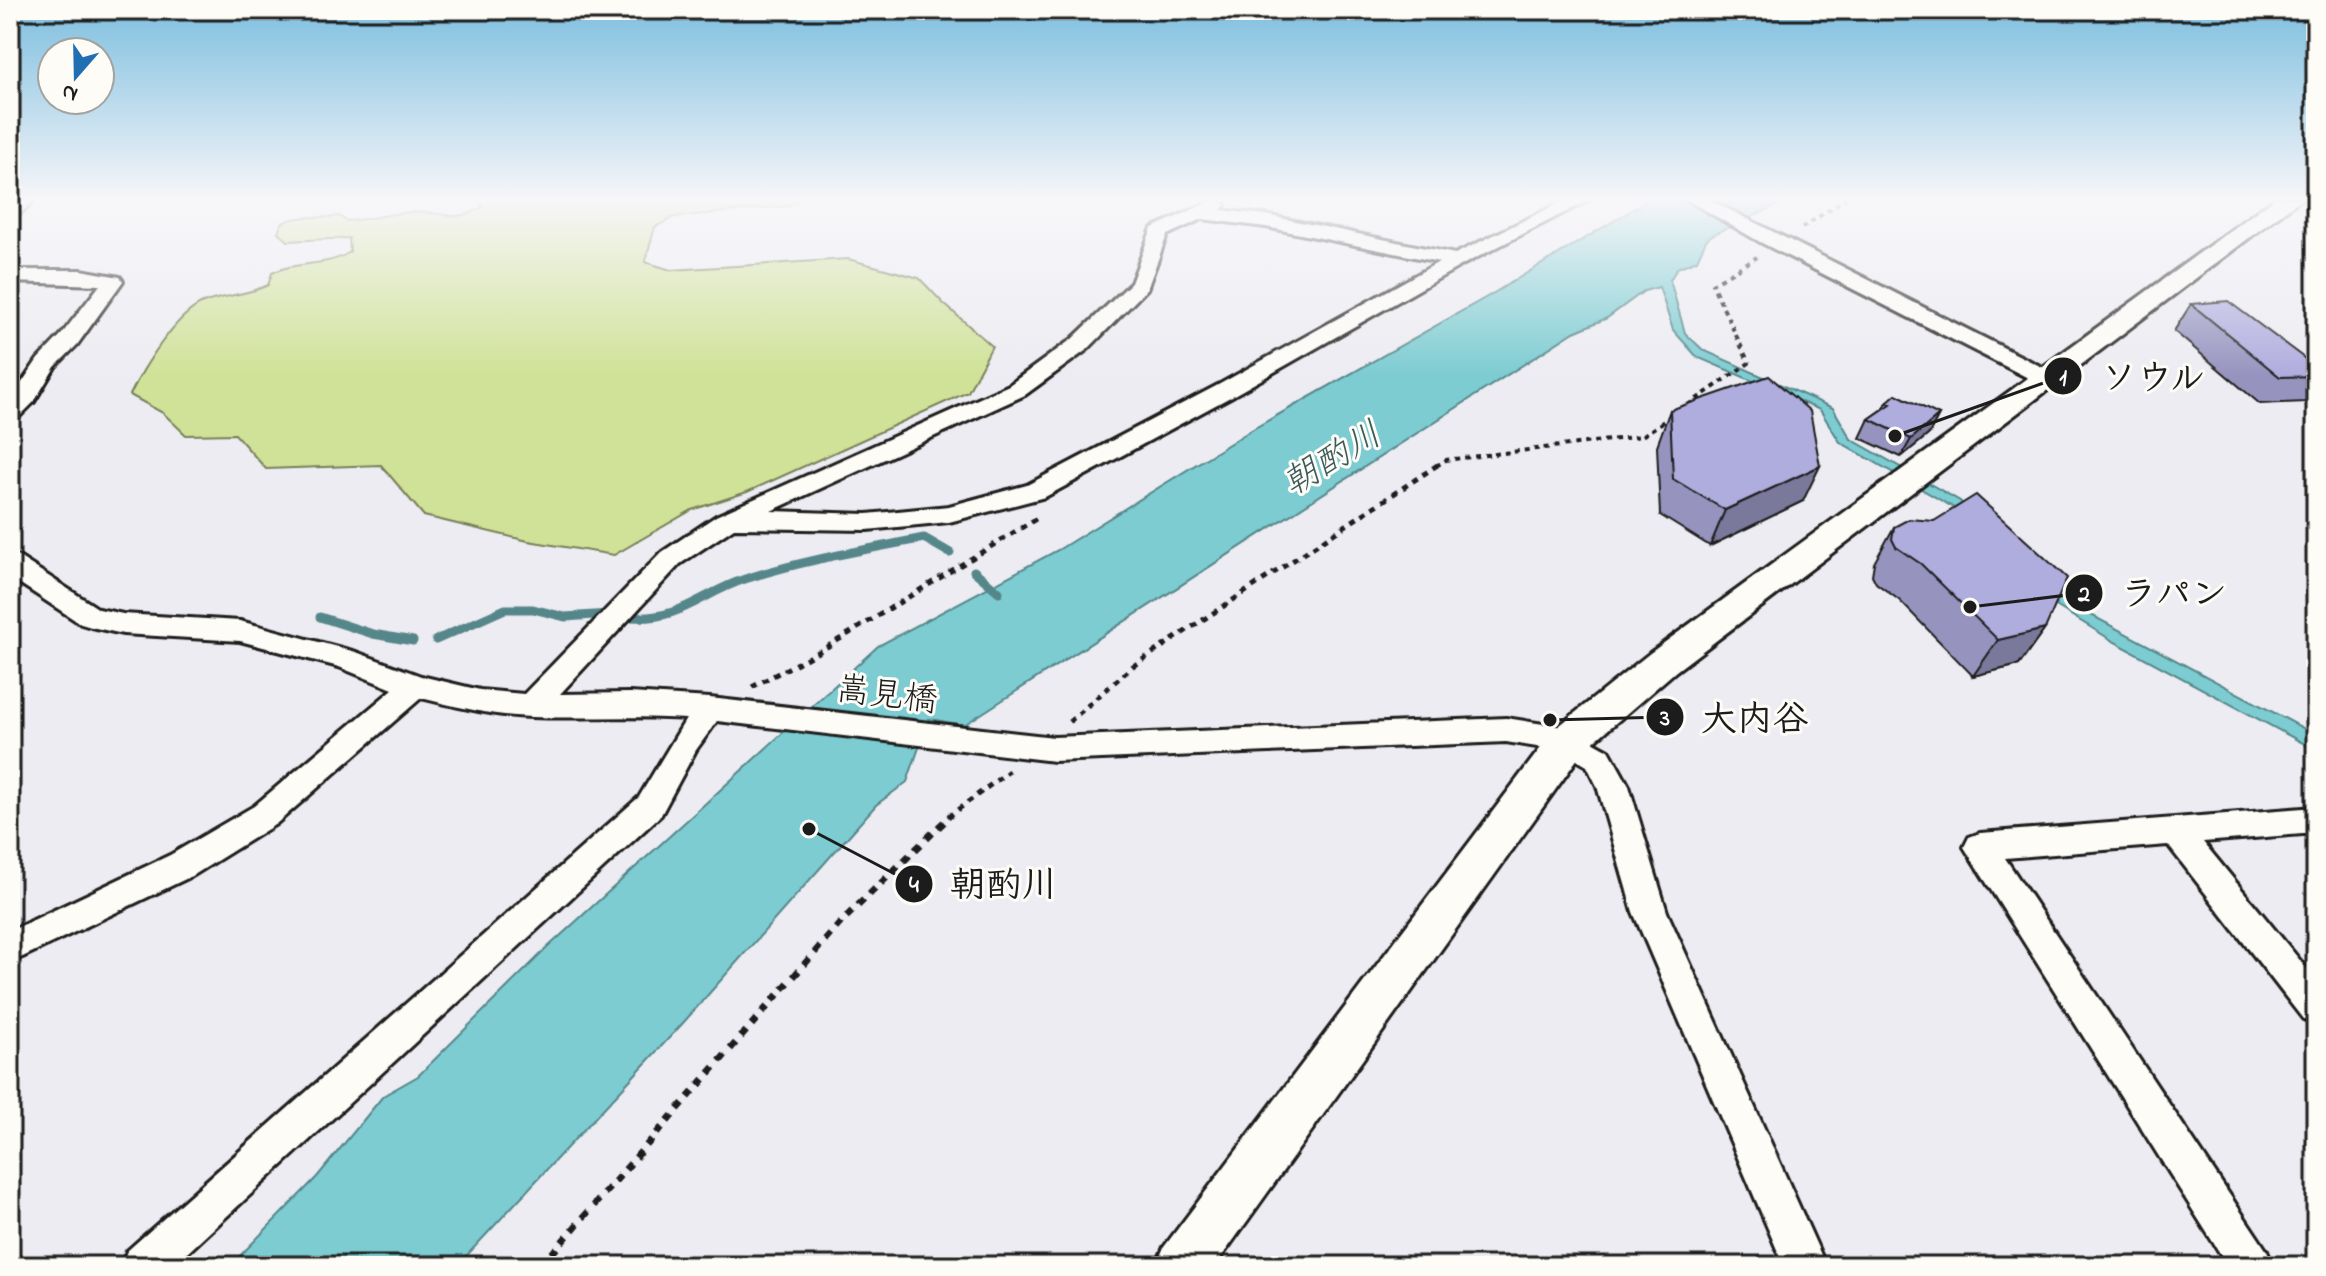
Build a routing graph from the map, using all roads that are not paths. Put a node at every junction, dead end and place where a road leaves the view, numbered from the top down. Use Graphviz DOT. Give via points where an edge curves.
graph roads {
  1 [pos="1150,258"];
  2 [pos="1445,258"];
  3 [pos="1462,258"];
  4 [pos="1804,258"];
  5 [pos="2209,258"];
  6 [pos="1457,260"];
  7 [pos="10,276"];
  8 [pos="2046,378"];
  9 [pos="10,413"];
  10 [pos="734,518"];
  11 [pos="10,563"];
  12 [pos="416,686"];
  13 [pos="531,706"];
  14 [pos="710,709"];
  15 [pos="1569,740"];
  16 [pos="2316,820"];
  17 [pos="2176,832"];
  18 [pos="10,948"];
  19 [pos="2316,1007"];
  20 [pos="142,1266"];
  21 [pos="1183,1266"];
  22 [pos="1805,1266"];
  23 [pos="2252,1266"];
  1 -- 10 [label="street" via="1140,285 1080,344 1017,390"];
  2 -- 6 [label="street"];
  3 -- 6 [label="street"];
  4 -- 8 [label="street"];
  5 -- 8 [label="street"];
  6 -- 10 [label="street" via="1036,491 949,514 867,522"];
  7 -- 9 [label="street" via="113,281"];
  8 -- 15 [label="street" via="1663,662"];
  10 -- 13 [label="street" via="671,558"];
  11 -- 12 [label="street, 嵩見橋" via="91,617 240,631 346,659"];
  12 -- 13 [label="street, 嵩見橋"];
  12 -- 18 [label="street" via="265,815 182,865"];
  13 -- 14 [label="street, 嵩見橋"];
  14 -- 15 [label="street, 嵩見橋" via="1029,748 1506,730"];
  14 -- 20 [label="street" via="650,806"];
  15 -- 21 [label="street"];
  15 -- 22 [label="street" via="1598,758 1613,786 1650,912"];
  16 -- 17 [label="street"];
  17 -- 19 [label="street"];
  17 -- 23 [label="street" via="1980,847"];
}
